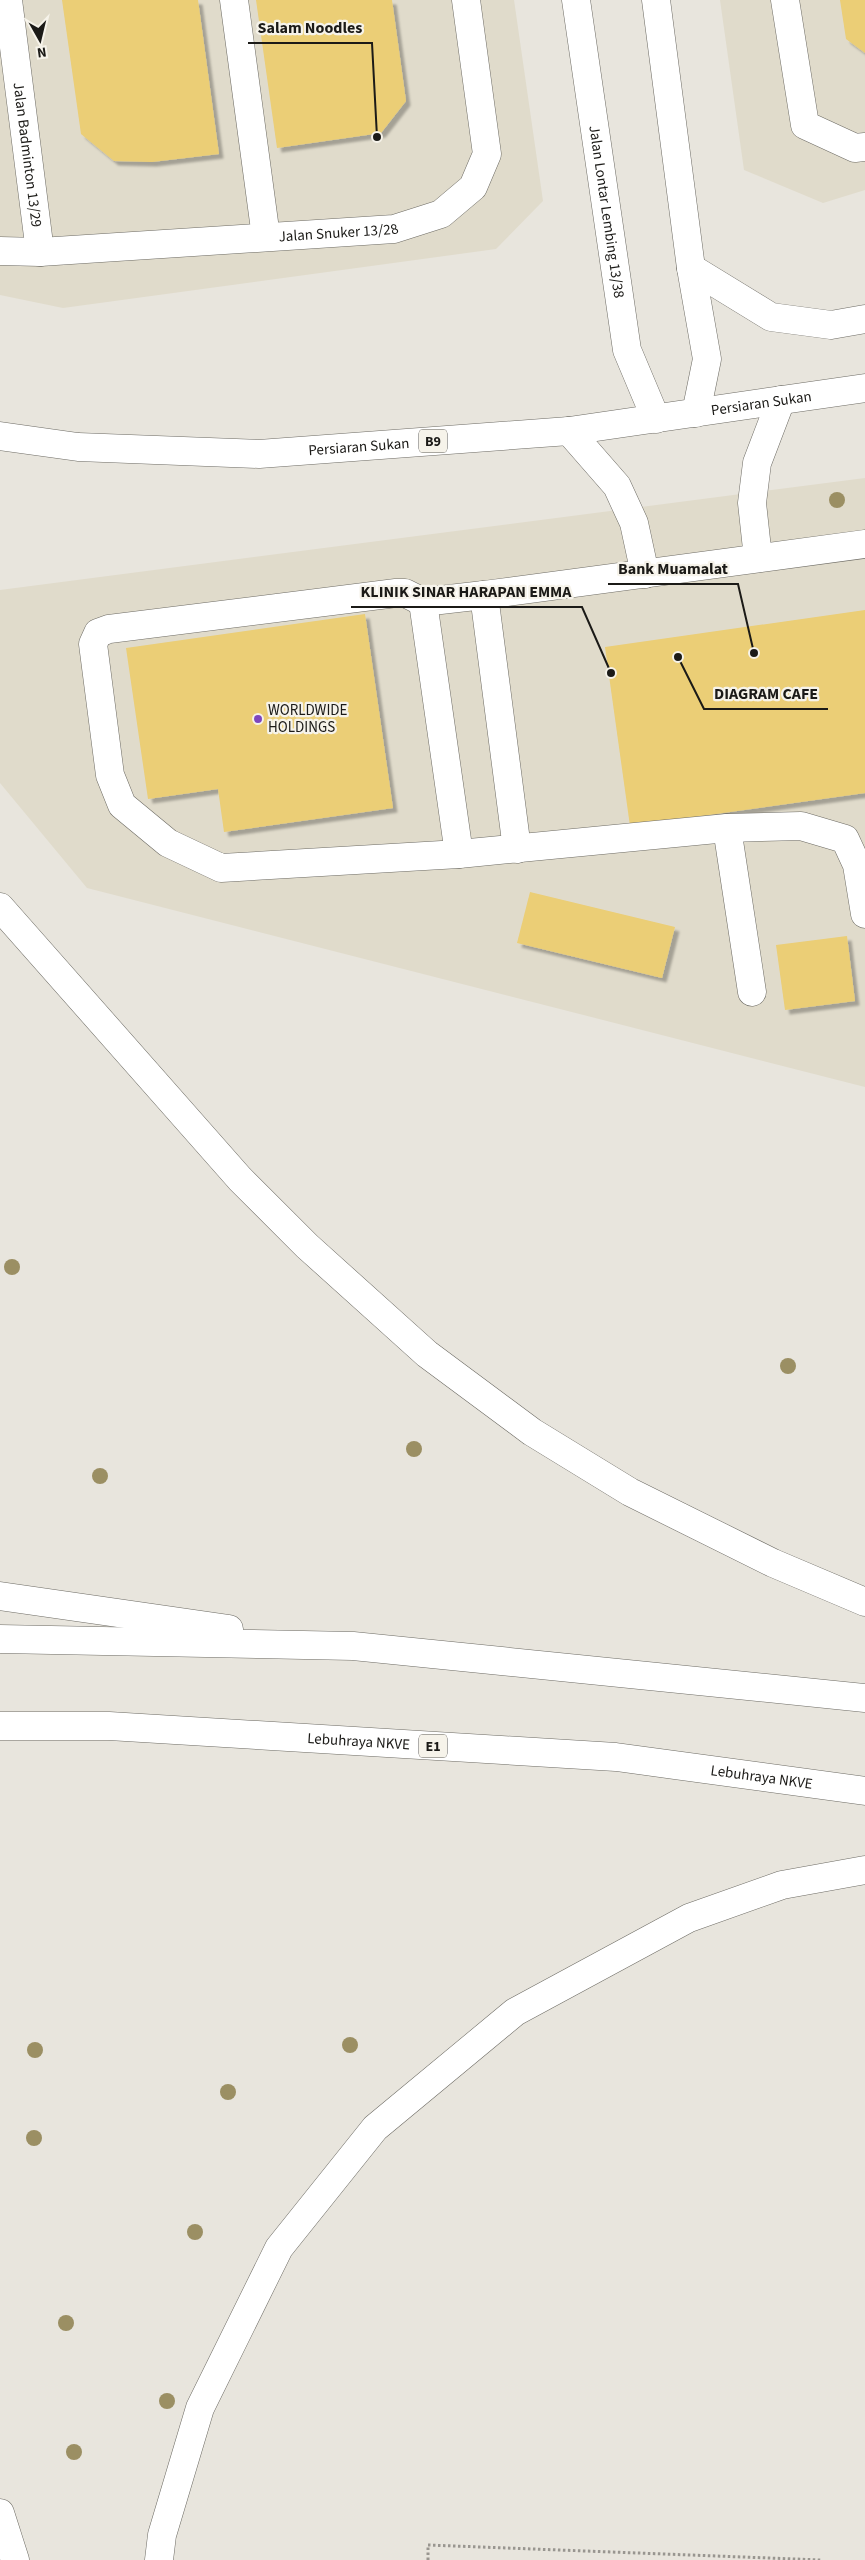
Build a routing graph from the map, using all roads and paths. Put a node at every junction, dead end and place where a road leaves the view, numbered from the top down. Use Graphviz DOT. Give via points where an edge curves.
graph roads {
  1 [pos="8,0"];
  2 [pos="234,0"];
  3 [pos="466,0"];
  4 [pos="576,0"];
  5 [pos="656,0"];
  6 [pos="785,0"];
  7 [pos="865,148"];
  8 [pos="266,238"];
  9 [pos="0,251"];
  10 [pos="40,252"];
  11 [pos="691,268"];
  12 [pos="865,319"];
  13 [pos="865,388"];
  14 [pos="781,400"];
  15 [pos="696,413"];
  16 [pos="656,418"];
  17 [pos="569,431"];
  18 [pos="0,436"];
  19 [pos="865,544"];
  20 [pos="758,558"];
  21 [pos="645,574"];
  22 [pos="484,595"];
  23 [pos="423,602"];
  24 [pos="727,828"];
  25 [pos="517,848"];
  26 [pos="459,854"];
  27 [pos="0,907"];
  28 [pos="865,914"];
  29 [pos="752,992"];
  30 [pos="0,1596"];
  31 [pos="865,1602"];
  32 [pos="0,1639"];
  33 [pos="353,1646"];
  34 [pos="865,1698"];
  35 [pos="0,1726"];
  36 [pos="865,1791"];
  37 [pos="865,1870"];
  38 [pos="0,2514"];
  39 [pos="15,2560"];
  40 [pos="159,2560"];
  41 [pos="428,2560"];
  42 [pos="821,2560"];
  1 -- 10 [label="main road, Jalan Badminton 13/29"];
  2 -- 8 [label="main road"];
  3 -- 8 [label="main road, Jalan Snuker 13/28" via="487,154 473,187 441,214 394,229"];
  4 -- 16 [label="main road, Jalan Lontar Lembing 13/38" via="627,350"];
  5 -- 11 [label="main road"];
  6 -- 7 [label="main road" via="805,125 856,148"];
  8 -- 10 [label="main road, Jalan Snuker 13/28"];
  9 -- 10 [label="main road, Jalan Snuker 13/28"];
  11 -- 12 [label="main road" via="770,317 831,325"];
  11 -- 15 [label="main road" via="707,359"];
  13 -- 14 [label="main road, Persiaran Sukan / B9"];
  14 -- 15 [label="main road, Persiaran Sukan / B9"];
  14 -- 20 [label="main road" via="756,463 752,502"];
  15 -- 16 [label="main road, Persiaran Sukan / B9"];
  16 -- 17 [label="main road, Persiaran Sukan / B9"];
  17 -- 18 [label="main road, Persiaran Sukan / B9" via="259,454 78,447"];
  17 -- 21 [label="main road" via="617,486 634,523"];
  19 -- 20 [label="main road"];
  20 -- 21 [label="main road"];
  21 -- 22 [label="main road"];
  22 -- 23 [label="main road"];
  22 -- 25 [label="main road"];
  23 -- 26 [label="main road"];
  23 -- 26 [label="main road" via="405,593 396,593 109,629 98,633 93,644 110,775 122,805 168,843 221,868"];
  24 -- 25 [label="main road"];
  24 -- 28 [label="main road" via="801,826 845,839 857,865"];
  24 -- 29 [label="main road"];
  25 -- 26 [label="main road"];
  27 -- 31 [label="main road" via="240,1179 307,1246 428,1354 532,1432 630,1492 773,1564"];
  30 -- 33 [label="main road"];
  32 -- 33 [label="main road"];
  33 -- 34 [label="main road"];
  35 -- 36 [label="main road, Lebuhraya NKVE / E1" via="109,1726 616,1758"];
  37 -- 40 [label="main road" via="782,1885 689,1918 515,2012 375,2128 279,2248 200,2408 162,2535"];
  38 -- 39 [label="main road"];
  41 -- 42 [label="path" via="428,2545"];
}
